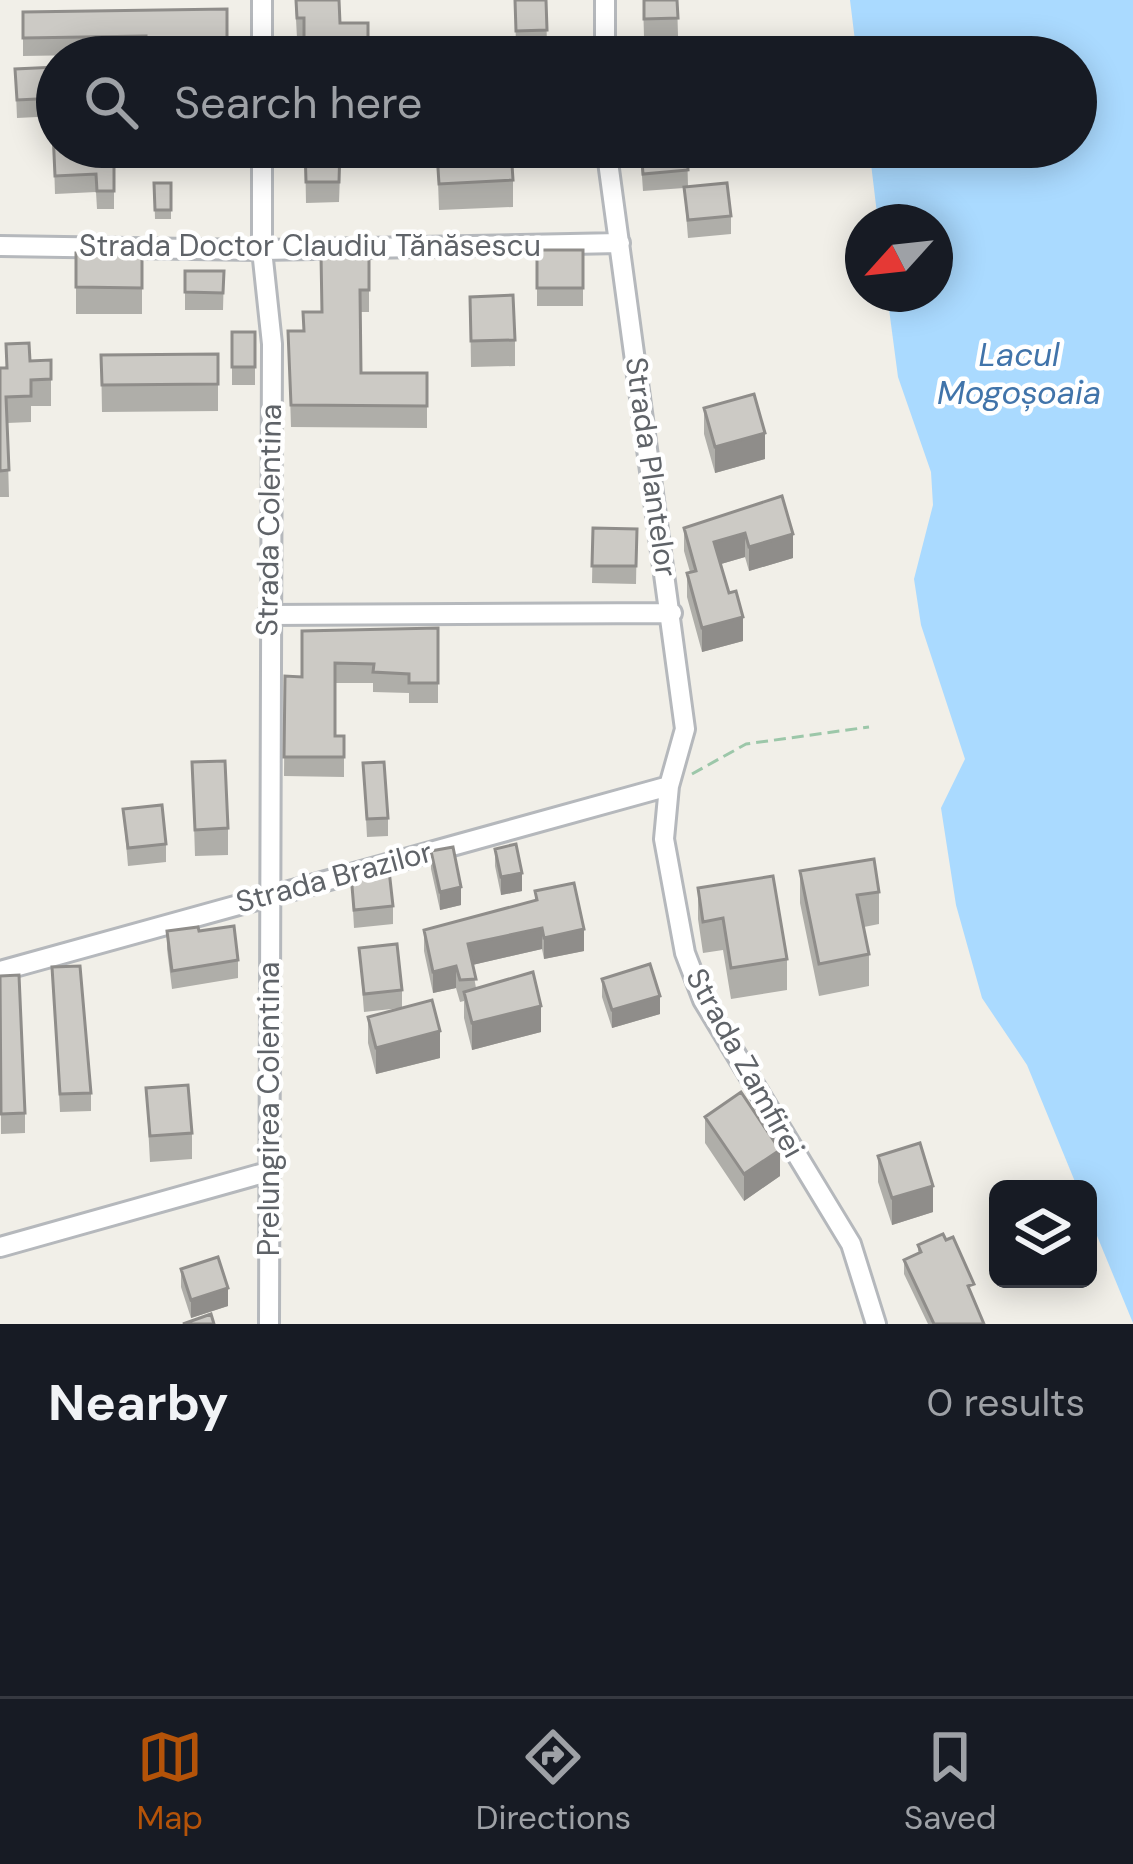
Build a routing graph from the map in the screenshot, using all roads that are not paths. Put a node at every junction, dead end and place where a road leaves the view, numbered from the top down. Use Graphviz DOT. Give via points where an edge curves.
graph roads {
  1 [pos="262,0"];
  2 [pos="605,0"];
  3 [pos="262,36"];
  4 [pos="605,36"];
  5 [pos="262,168"];
  6 [pos="609,168"];
  7 [pos="620,243"];
  8 [pos="0,246"];
  9 [pos="262,250"];
  10 [pos="672,613"];
  11 [pos="267,614"];
  12 [pos="669,786"];
  13 [pos="267,894"];
  14 [pos="0,971"];
  15 [pos="271,1171"];
  16 [pos="0,1247"];
  17 [pos="269,1324"];
  18 [pos="876,1324"];
  1 -- 3 [label="street"];
  2 -- 4 [label="street"];
  5 -- 9 [label="street, Strada Colentina"];
  6 -- 7 [label="street, Strada Plantelor"];
  7 -- 9 [label="street, Strada Doctor Claudiu Tănăsescu"];
  7 -- 10 [label="street, Strada Plantelor"];
  8 -- 9 [label="street, Strada Doctor Claudiu Tănăsescu"];
  9 -- 11 [label="street, Strada Colentina" via="272,344"];
  10 -- 11 [label="street"];
  10 -- 12 [label="street, Strada Plantelor" via="685,729"];
  11 -- 13 [label="street, Strada Colentina"];
  12 -- 13 [label="street, Strada Brazilor"];
  12 -- 18 [label="street, Strada Zamfirei" via="664,839 685,953 704,1000 851,1244"];
  13 -- 14 [label="street, Strada Brazilor"];
  13 -- 15 [label="street, Prelungirea Colentina"];
  15 -- 16 [label="street"];
  15 -- 17 [label="street, Prelungirea Colentina"];
}
